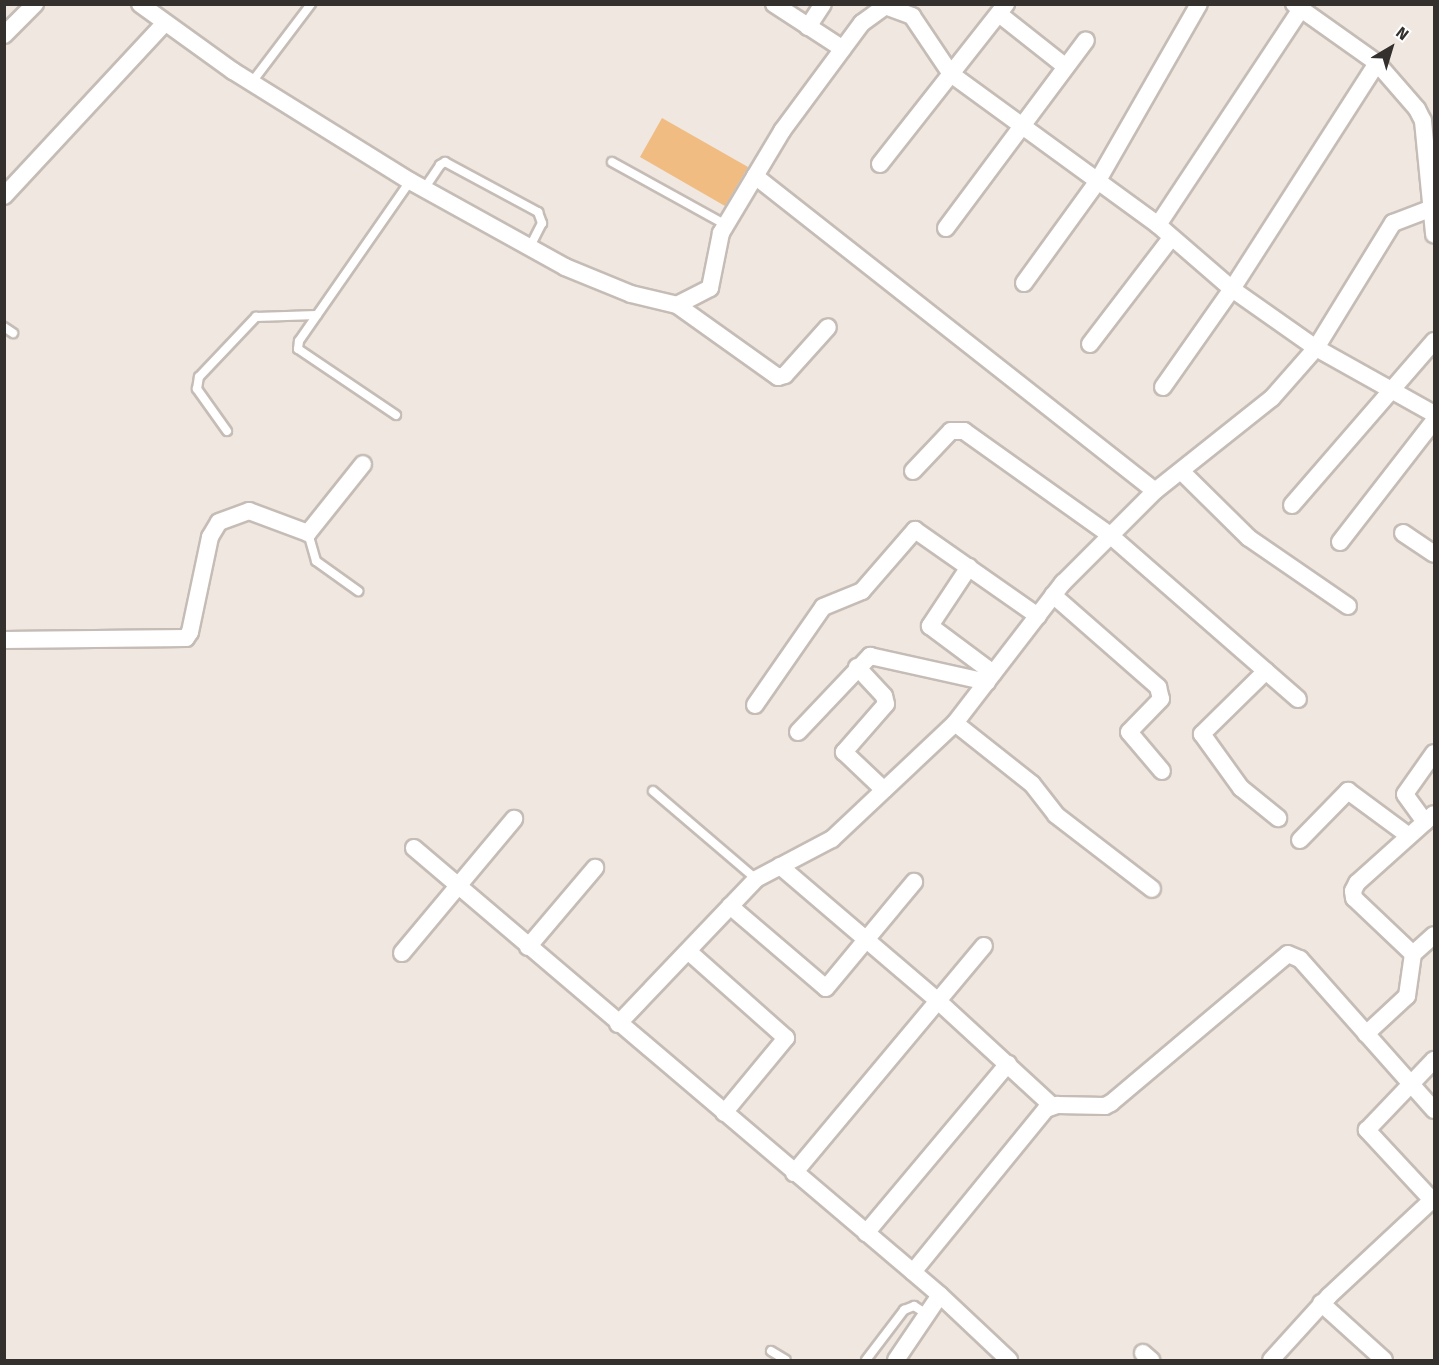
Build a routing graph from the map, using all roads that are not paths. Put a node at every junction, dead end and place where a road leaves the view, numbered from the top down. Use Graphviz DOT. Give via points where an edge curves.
graph roads {
  1 [pos="35,4"];
  2 [pos="140,4"];
  3 [pos="311,4"];
  4 [pos="774,4"];
  5 [pos="823,4"];
  6 [pos="1199,4"];
  7 [pos="1297,7"];
  8 [pos="1002,9"];
  9 [pos="164,24"];
  10 [pos="808,27"];
  11 [pos="4,35"];
  12 [pos="1086,40"];
  13 [pos="843,49"];
  14 [pos="1377,63"];
  15 [pos="1066,67"];
  16 [pos="951,74"];
  17 [pos="252,82"];
  18 [pos="1024,127"];
  19 [pos="612,162"];
  20 [pos="880,164"];
  21 [pos="755,176"];
  22 [pos="1097,182"];
  23 [pos="417,185"];
  24 [pos="4,196"];
  25 [pos="1432,208"];
  26 [pos="726,225"];
  27 [pos="1158,225"];
  28 [pos="946,228"];
  29 [pos="1434,234"];
  30 [pos="1171,238"];
  31 [pos="529,248"];
  32 [pos="1024,283"];
  33 [pos="1232,289"];
  34 [pos="677,305"];
  35 [pos="317,315"];
  36 [pos="4,327"];
  37 [pos="828,327"];
  38 [pos="13,333"];
  39 [pos="1434,341"];
  40 [pos="1090,344"];
  41 [pos="1316,348"];
  42 [pos="1163,387"];
  43 [pos="1394,391"];
  44 [pos="1434,414"];
  45 [pos="396,416"];
  46 [pos="1434,421"];
  47 [pos="227,431"];
  48 [pos="363,464"];
  49 [pos="913,471"];
  50 [pos="1181,471"];
  51 [pos="1155,491"];
  52 [pos="1292,505"];
  53 [pos="308,533"];
  54 [pos="1403,533"];
  55 [pos="1111,536"];
  56 [pos="1340,542"];
  57 [pos="1434,554"];
  58 [pos="969,567"];
  59 [pos="358,591"];
  60 [pos="1053,596"];
  61 [pos="1348,606"];
  62 [pos="1038,616"];
  63 [pos="4,640"];
  64 [pos="857,667"];
  65 [pos="1266,671"];
  66 [pos="990,677"];
  67 [pos="1298,699"];
  68 [pos="755,705"];
  69 [pos="955,723"];
  70 [pos="798,732"];
  71 [pos="1434,753"];
  72 [pos="1162,771"];
  73 [pos="884,790"];
  74 [pos="653,791"];
  75 [pos="1278,818"];
  76 [pos="1430,818"];
  77 [pos="514,819"];
  78 [pos="1409,836"];
  79 [pos="1300,840"];
  80 [pos="414,848"];
  81 [pos="780,866"];
  82 [pos="595,868"];
  83 [pos="756,879"];
  84 [pos="914,882"];
  85 [pos="457,887"];
  86 [pos="1152,889"];
  87 [pos="730,906"];
  88 [pos="1434,935"];
  89 [pos="866,939"];
  90 [pos="984,946"];
  91 [pos="528,947"];
  92 [pos="688,951"];
  93 [pos="402,953"];
  94 [pos="1413,954"];
  95 [pos="937,1000"];
  96 [pos="618,1024"];
  97 [pos="1366,1034"];
  98 [pos="1434,1060"];
  99 [pos="1008,1064"];
  100 [pos="1410,1084"];
  101 [pos="1051,1106"];
  102 [pos="1434,1110"];
  103 [pos="724,1113"];
  104 [pos="794,1173"];
  105 [pos="1431,1207"];
  106 [pos="866,1233"];
  107 [pos="913,1272"];
  108 [pos="940,1295"];
  109 [pos="1321,1303"];
  110 [pos="927,1314"];
  111 [pos="771,1351"];
  112 [pos="786,1360"];
  113 [pos="866,1360"];
  114 [pos="896,1360"];
  115 [pos="1010,1360"];
  116 [pos="1271,1360"];
  117 [pos="1384,1360"];
  1 -- 11 [label="street"];
  2 -- 9 [label="street"];
  3 -- 17 [label="lane"];
  4 -- 10 [label="street"];
  5 -- 10 [label="street"];
  6 -- 22 [label="street"];
  7 -- 14 [label="street"];
  7 -- 27 [label="street"];
  8 -- 15 [label="street"];
  8 -- 16 [label="street"];
  9 -- 17 [label="street"];
  9 -- 24 [label="street"];
  10 -- 13 [label="street"];
  12 -- 15 [label="street"];
  13 -- 16 [label="street" via="862,23 885,6 912,16"];
  13 -- 21 [label="street" via="782,131"];
  14 -- 25 [label="street" via="1411,101 1423,121"];
  14 -- 33 [label="street"];
  15 -- 18 [label="street"];
  16 -- 18 [label="street"];
  16 -- 20 [label="street"];
  17 -- 23 [label="street"];
  18 -- 22 [label="street"];
  18 -- 28 [label="street"];
  19 -- 26 [label="lane"];
  21 -- 26 [label="street"];
  21 -- 51 [label="street"];
  22 -- 27 [label="street"];
  22 -- 32 [label="street"];
  23 -- 31 [label="street"];
  23 -- 31 [label="lane" via="445,162 537,212 542,223"];
  23 -- 35 [label="lane"];
  25 -- 29 [label="street"];
  25 -- 41 [label="street" via="1393,223"];
  26 -- 34 [label="street" via="710,288"];
  27 -- 30 [label="street"];
  30 -- 33 [label="street"];
  30 -- 40 [label="street"];
  31 -- 34 [label="street" via="631,294"];
  33 -- 41 [label="street"];
  33 -- 42 [label="street"];
  34 -- 37 [label="street" via="778,377 785,375"];
  35 -- 45 [label="lane" via="298,349"];
  35 -- 47 [label="lane" via="255,317 199,377 196,389"];
  36 -- 38 [label="lane"];
  39 -- 43 [label="street"];
  41 -- 43 [label="street"];
  41 -- 50 [label="street" via="1265,406"];
  43 -- 44 [label="street"];
  43 -- 52 [label="street"];
  46 -- 56 [label="street"];
  48 -- 53 [label="street"];
  49 -- 55 [label="street" via="951,431 964,431"];
  50 -- 51 [label="street"];
  50 -- 61 [label="street" via="1249,538"];
  51 -- 55 [label="street"];
  53 -- 59 [label="lane" via="316,561"];
  53 -- 63 [label="street" via="249,511 219,522 210,537 186,638"];
  54 -- 57 [label="street"];
  55 -- 60 [label="street"];
  55 -- 65 [label="street"];
  58 -- 62 [label="street"];
  58 -- 66 [label="street" via="930,626"];
  58 -- 68 [label="street" via="919,531 910,532 862,591 823,607"];
  60 -- 62 [label="street"];
  60 -- 72 [label="street" via="1158,687 1161,699 1129,732"];
  62 -- 66 [label="street"];
  64 -- 66 [label="street" via="870,656"];
  64 -- 70 [label="street"];
  64 -- 73 [label="street" via="884,696 886,704 844,752"];
  65 -- 67 [label="street"];
  65 -- 75 [label="street" via="1202,734 1241,788"];
  66 -- 69 [label="street"];
  69 -- 73 [label="street"];
  69 -- 86 [label="street" via="1032,784 1056,815"];
  71 -- 76 [label="street" via="1405,794"];
  73 -- 81 [label="street" via="832,839"];
  74 -- 83 [label="lane"];
  76 -- 78 [label="street"];
  77 -- 85 [label="street"];
  78 -- 79 [label="street" via="1348,791"];
  78 -- 94 [label="street" via="1353,891 1354,898"];
  80 -- 85 [label="street"];
  81 -- 83 [label="street"];
  81 -- 89 [label="street"];
  82 -- 91 [label="street"];
  83 -- 87 [label="street"];
  84 -- 89 [label="street"];
  85 -- 91 [label="street"];
  85 -- 93 [label="street"];
  87 -- 89 [label="street" via="826,988"];
  87 -- 92 [label="street"];
  88 -- 94 [label="street"];
  89 -- 95 [label="street"];
  90 -- 95 [label="street"];
  91 -- 96 [label="street"];
  92 -- 96 [label="street"];
  92 -- 103 [label="street" via="786,1038"];
  94 -- 97 [label="street" via="1407,996"];
  95 -- 99 [label="street"];
  95 -- 104 [label="street"];
  96 -- 103 [label="street"];
  97 -- 100 [label="street"];
  97 -- 101 [label="street" via="1300,958 1288,954 1105,1107"];
  98 -- 100 [label="street"];
  99 -- 101 [label="street"];
  99 -- 106 [label="street"];
  100 -- 102 [label="street"];
  100 -- 105 [label="street" via="1367,1130"];
  101 -- 107 [label="street"];
  103 -- 104 [label="street"];
  104 -- 106 [label="street"];
  105 -- 109 [label="street"];
  106 -- 107 [label="street"];
  107 -- 108 [label="street"];
  108 -- 110 [label="street"];
  108 -- 115 [label="street"];
  109 -- 116 [label="street"];
  109 -- 117 [label="street"];
  110 -- 113 [label="lane" via="914,1306 904,1310"];
  110 -- 114 [label="street"];
  111 -- 112 [label="lane"];
}
